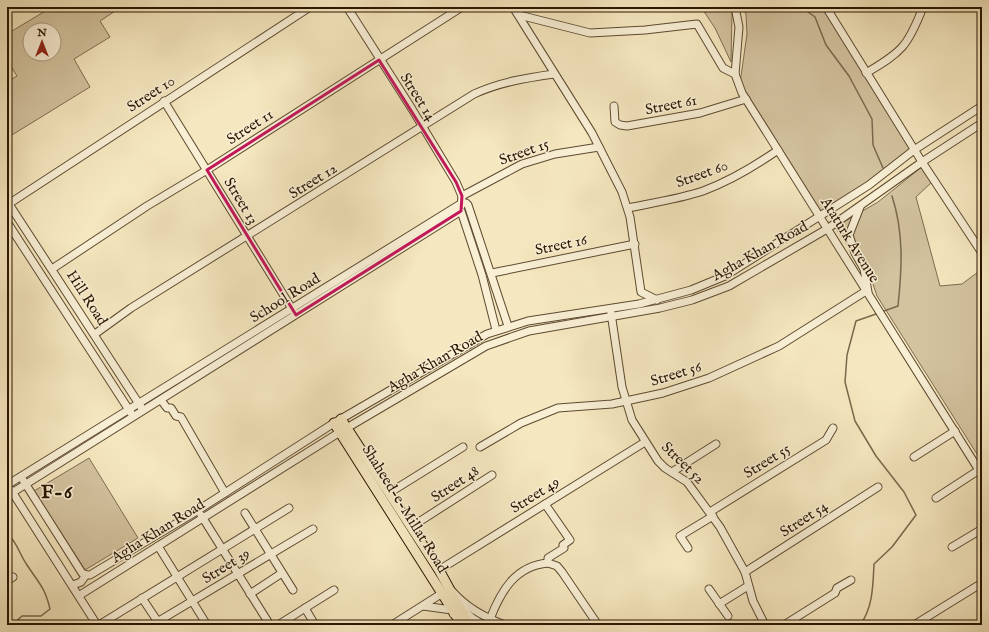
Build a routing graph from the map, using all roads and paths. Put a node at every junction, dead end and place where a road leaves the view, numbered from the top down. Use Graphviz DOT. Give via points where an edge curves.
graph roads {
  1 [pos="310,7"];
  2 [pos="347,7"];
  3 [pos="462,7"];
  4 [pos="513,7"];
  5 [pos="735,7"];
  6 [pos="826,7"];
  7 [pos="923,7"];
  8 [pos="519,15"];
  9 [pos="379,60"];
  10 [pos="866,73"];
  11 [pos="554,74"];
  12 [pos="735,74"];
  13 [pos="746,99"];
  14 [pos="164,101"];
  15 [pos="614,106"];
  16 [pos="982,106"];
  17 [pos="982,123"];
  18 [pos="422,127"];
  19 [pos="600,148"];
  20 [pos="778,150"];
  21 [pos="914,150"];
  22 [pos="922,162"];
  23 [pos="207,170"];
  24 [pos="464,201"];
  25 [pos="8,203"];
  26 [pos="860,206"];
  27 [pos="628,208"];
  28 [pos="460,211"];
  29 [pos="820,217"];
  30 [pos="7,222"];
  31 [pos="827,228"];
  32 [pos="247,237"];
  33 [pos="635,244"];
  34 [pos="982,253"];
  35 [pos="52,269"];
  36 [pos="492,273"];
  37 [pos="867,292"];
  38 [pos="658,300"];
  39 [pos="611,309"];
  40 [pos="294,312"];
  41 [pos="612,318"];
  42 [pos="508,326"];
  43 [pos="496,330"];
  44 [pos="95,334"];
  45 [pos="481,337"];
  46 [pos="486,346"];
  47 [pos="230,352"];
  48 [pos="161,400"];
  49 [pos="626,401"];
  50 [pos="139,403"];
  51 [pos="129,410"];
  52 [pos="143,411"];
  53 [pos="133,417"];
  54 [pos="338,421"];
  55 [pos="833,428"];
  56 [pos="344,430"];
  57 [pos="955,431"];
  58 [pos="645,442"];
  59 [pos="716,444"];
  60 [pos="463,447"];
  61 [pos="480,447"];
  62 [pos="914,457"];
  63 [pos="672,472"];
  64 [pos="980,473"];
  65 [pos="492,474"];
  66 [pos="21,476"];
  67 [pos="7,485"];
  68 [pos="26,485"];
  69 [pos="878,487"];
  70 [pos="225,493"];
  71 [pos="10,495"];
  72 [pos="388,497"];
  73 [pos="936,498"];
  74 [pos="545,504"];
  75 [pos="289,508"];
  76 [pos="198,510"];
  77 [pos="245,513"];
  78 [pos="712,514"];
  79 [pos="203,518"];
  80 [pos="411,527"];
  81 [pos="255,528"];
  82 [pos="313,529"];
  83 [pos="982,529"];
  84 [pos="144,543"];
  85 [pos="158,546"];
  86 [pos="952,547"];
  87 [pos="222,548"];
  88 [pos="688,548"];
  89 [pos="149,551"];
  90 [pos="270,554"];
  91 [pos="548,560"];
  92 [pos="745,572"];
  93 [pos="282,573"];
  94 [pos="88,575"];
  95 [pos="238,575"];
  96 [pos="442,576"];
  97 [pos="178,577"];
  98 [pos="850,580"];
  99 [pos="434,582"];
  100 [pos="982,583"];
  101 [pos="73,585"];
  102 [pos="96,585"];
  103 [pos="748,586"];
  104 [pos="709,589"];
  105 [pos="293,590"];
  106 [pos="334,590"];
  107 [pos="250,594"];
  108 [pos="441,594"];
  109 [pos="80,595"];
  110 [pos="142,598"];
  111 [pos="193,602"];
  112 [pos="719,604"];
  113 [pos="423,606"];
  114 [pos="455,607"];
  115 [pos="305,608"];
  116 [pos="728,616"];
  117 [pos="490,619"];
  118 [pos="470,621"];
  119 [pos="157,624"];
  120 [pos="98,625"];
  121 [pos="207,625"];
  122 [pos="270,625"];
  123 [pos="278,625"];
  124 [pos="315,625"];
  125 [pos="392,625"];
  126 [pos="457,625"];
  127 [pos="462,625"];
  128 [pos="476,625"];
  129 [pos="484,625"];
  130 [pos="505,625"];
  131 [pos="598,625"];
  132 [pos="765,625"];
  133 [pos="784,625"];
  134 [pos="914,625"];
  1 -- 14 [label="street, Street 10"];
  2 -- 9 [label="street, Street 14"];
  3 -- 9 [label="street, Street 11"];
  4 -- 8 [label="street"];
  5 -- 12 [label="street, Ataturk Avenue" via="739,27"];
  6 -- 10 [label="street"];
  7 -- 10 [label="street" via="911,37 898,53"];
  8 -- 11 [label="street"];
  8 -- 12 [label="street" via="590,33 632,32 697,24 723,68"];
  9 -- 18 [label="street, Street 14"];
  9 -- 23 [label="street, Street 11"];
  10 -- 21 [label="street"];
  11 -- 18 [label="street, Street 12" via="493,85"];
  11 -- 19 [label="street"];
  12 -- 13 [label="street, Ataturk Avenue"];
  13 -- 15 [label="street, Street 61" via="700,113 626,126 615,122"];
  13 -- 20 [label="street, Ataturk Avenue"];
  14 -- 23 [label="street, Street 13"];
  14 -- 25 [label="street, Street 10"];
  16 -- 21 [label="street, Agha Khan Road"];
  17 -- 22 [label="street, Agha Khan Road"];
  18 -- 24 [label="street, Street 14" via="456,182"];
  18 -- 32 [label="street, Street 12"];
  19 -- 24 [label="street, Street 15" via="555,154 522,164"];
  19 -- 27 [label="street"];
  20 -- 27 [label="street, Street 60" via="744,172 711,188"];
  20 -- 29 [label="street, Ataturk Avenue"];
  21 -- 22 [label="street"];
  21 -- 29 [label="street, Agha Khan Road" via="869,185"];
  22 -- 26 [label="street, Agha Khan Road"];
  22 -- 34 [label="street"];
  23 -- 32 [label="street, Street 13"];
  23 -- 35 [label="street, Street 11"];
  24 -- 28 [label="street"];
  24 -- 36 [label="street"];
  24 -- 40 [label="street, School Road"];
  25 -- 35 [label="street, Hill Road"];
  26 -- 31 [label="street, Agha Khan Road"];
  26 -- 37 [label="street" via="849,235 864,269"];
  27 -- 33 [label="street"];
  28 -- 40 [label="street, School Road"];
  28 -- 43 [label="street" via="482,275"];
  29 -- 31 [label="street, Ataturk Avenue"];
  29 -- 38 [label="street, Agha Khan Road" via="724,276"];
  30 -- 51 [label="street, Hill Road"];
  31 -- 37 [label="street, Ataturk Avenue"];
  31 -- 41 [label="street, Agha Khan Road" via="728,286 667,307"];
  32 -- 40 [label="street, Street 13"];
  32 -- 44 [label="street, Street 12" via="131,308"];
  33 -- 36 [label="street, Street 16"];
  33 -- 38 [label="street" via="641,292"];
  35 -- 44 [label="street, Hill Road"];
  36 -- 42 [label="street"];
  37 -- 49 [label="street, Street 56" via="758,357 689,385"];
  37 -- 57 [label="street, Ataturk Avenue"];
  38 -- 39 [label="street, Agha Khan Road"];
  39 -- 41 [label="street, Street 52"];
  39 -- 42 [label="street, Agha Khan Road"];
  40 -- 47 [label="street, School Road"];
  41 -- 46 [label="street, Agha Khan Road" via="530,331"];
  41 -- 49 [label="street, Street 52"];
  42 -- 43 [label="street, Agha Khan Road"];
  43 -- 45 [label="street, Agha Khan Road"];
  44 -- 50 [label="street, Hill Road"];
  45 -- 46 [label="street"];
  45 -- 54 [label="street, Agha Khan Road"];
  46 -- 56 [label="street, Agha Khan Road"];
  47 -- 48 [label="street, School Road"];
  47 -- 50 [label="street, School Road"];
  48 -- 52 [label="street, School Road"];
  48 -- 70 [label="street" via="176,416 181,417"];
  49 -- 58 [label="street, Street 52" via="632,420"];
  49 -- 61 [label="street, Street 56" via="553,409 521,423"];
  50 -- 51 [label="street, School Road"];
  50 -- 52 [label="street, Hill Road"];
  51 -- 53 [label="street, Hill Road"];
  51 -- 66 [label="street, School Road"];
  52 -- 53 [label="street, School Road"];
  53 -- 68 [label="street, School Road"];
  54 -- 56 [label="main road, Shaheed-e-Millat Road"];
  54 -- 70 [label="street, Agha Khan Road"];
  55 -- 78 [label="street, Street 55" via="826,440"];
  56 -- 72 [label="main road, Shaheed-e-Millat Road"];
  56 -- 79 [label="street, Agha Khan Road"];
  57 -- 62 [label="street"];
  57 -- 64 [label="street, Ataturk Avenue"];
  58 -- 63 [label="street, Street 52" via="658,461"];
  58 -- 74 [label="street, Street 49"];
  59 -- 63 [label="street"];
  60 -- 72 [label="street"];
  63 -- 78 [label="street, Street 52" via="687,482"];
  64 -- 73 [label="street"];
  65 -- 80 [label="street, Street 48"];
  66 -- 67 [label="street, School Road"];
  66 -- 68 [label="street"];
  67 -- 71 [label="street"];
  68 -- 71 [label="street, School Road"];
  68 -- 94 [label="street" via="82,573"];
  69 -- 92 [label="street, Street 54"];
  70 -- 76 [label="street, Agha Khan Road"];
  71 -- 101 [label="street"];
  72 -- 80 [label="main road, Shaheed-e-Millat Road"];
  72 -- 99 [label="main road, Shaheed-e-Millat Road"];
  74 -- 91 [label="street" via="570,540"];
  74 -- 96 [label="street, Street 49"];
  75 -- 81 [label="street"];
  76 -- 79 [label="street"];
  76 -- 84 [label="street, Agha Khan Road"];
  77 -- 81 [label="street"];
  78 -- 88 [label="street, Street 55" via="680,536"];
  78 -- 92 [label="street, Street 52"];
  79 -- 85 [label="street, Agha Khan Road"];
  79 -- 87 [label="street"];
  80 -- 96 [label="main road, Shaheed-e-Millat Road"];
  81 -- 87 [label="street"];
  81 -- 90 [label="street"];
  82 -- 90 [label="street, Street 39"];
  83 -- 86 [label="street"];
  84 -- 89 [label="street"];
  84 -- 94 [label="street, Agha Khan Road"];
  85 -- 89 [label="street, Agha Khan Road"];
  85 -- 97 [label="street"];
  87 -- 95 [label="street"];
  87 -- 97 [label="street"];
  89 -- 102 [label="street, Agha Khan Road"];
  90 -- 93 [label="street"];
  90 -- 95 [label="street, Street 39"];
  91 -- 117 [label="street" via="527,568 508,583"];
  91 -- 131 [label="street" via="562,572"];
  92 -- 103 [label="street, Street 52"];
  93 -- 105 [label="street"];
  93 -- 107 [label="street"];
  94 -- 101 [label="street, Agha Khan Road" via="82,582"];
  94 -- 102 [label="street"];
  95 -- 107 [label="street"];
  95 -- 111 [label="street, Street 39"];
  96 -- 99 [label="main road"];
  96 -- 114 [label="main road, Shaheed-e-Millat Road"];
  96 -- 117 [label="street" via="458,597"];
  97 -- 110 [label="street"];
  97 -- 111 [label="street"];
  98 -- 133 [label="street" via="837,588 835,594"];
  99 -- 108 [label="main road, Shaheed-e-Millat Road"];
  100 -- 134 [label="street"];
  101 -- 109 [label="street"];
  102 -- 109 [label="street, Agha Khan Road"];
  103 -- 112 [label="street"];
  103 -- 132 [label="street, Street 52"];
  104 -- 112 [label="street"];
  106 -- 115 [label="street"];
  107 -- 122 [label="street"];
  108 -- 113 [label="street"];
  108 -- 114 [label="main road, Shaheed-e-Millat Road"];
  109 -- 120 [label="street"];
  110 -- 119 [label="street"];
  110 -- 120 [label="street"];
  111 -- 119 [label="street, Street 39"];
  111 -- 121 [label="street"];
  112 -- 116 [label="street"];
  113 -- 114 [label="street"];
  113 -- 125 [label="street"];
  114 -- 118 [label="main road, Shaheed-e-Millat Road"];
  114 -- 126 [label="street, Shaheed-e-Millat Road"];
  114 -- 127 [label="main road, Shaheed-e-Millat Road"];
  115 -- 123 [label="street"];
  115 -- 124 [label="street"];
  117 -- 130 [label="street"];
  118 -- 128 [label="street, Shaheed-e-Millat Road"];
  118 -- 129 [label="street"];
}
